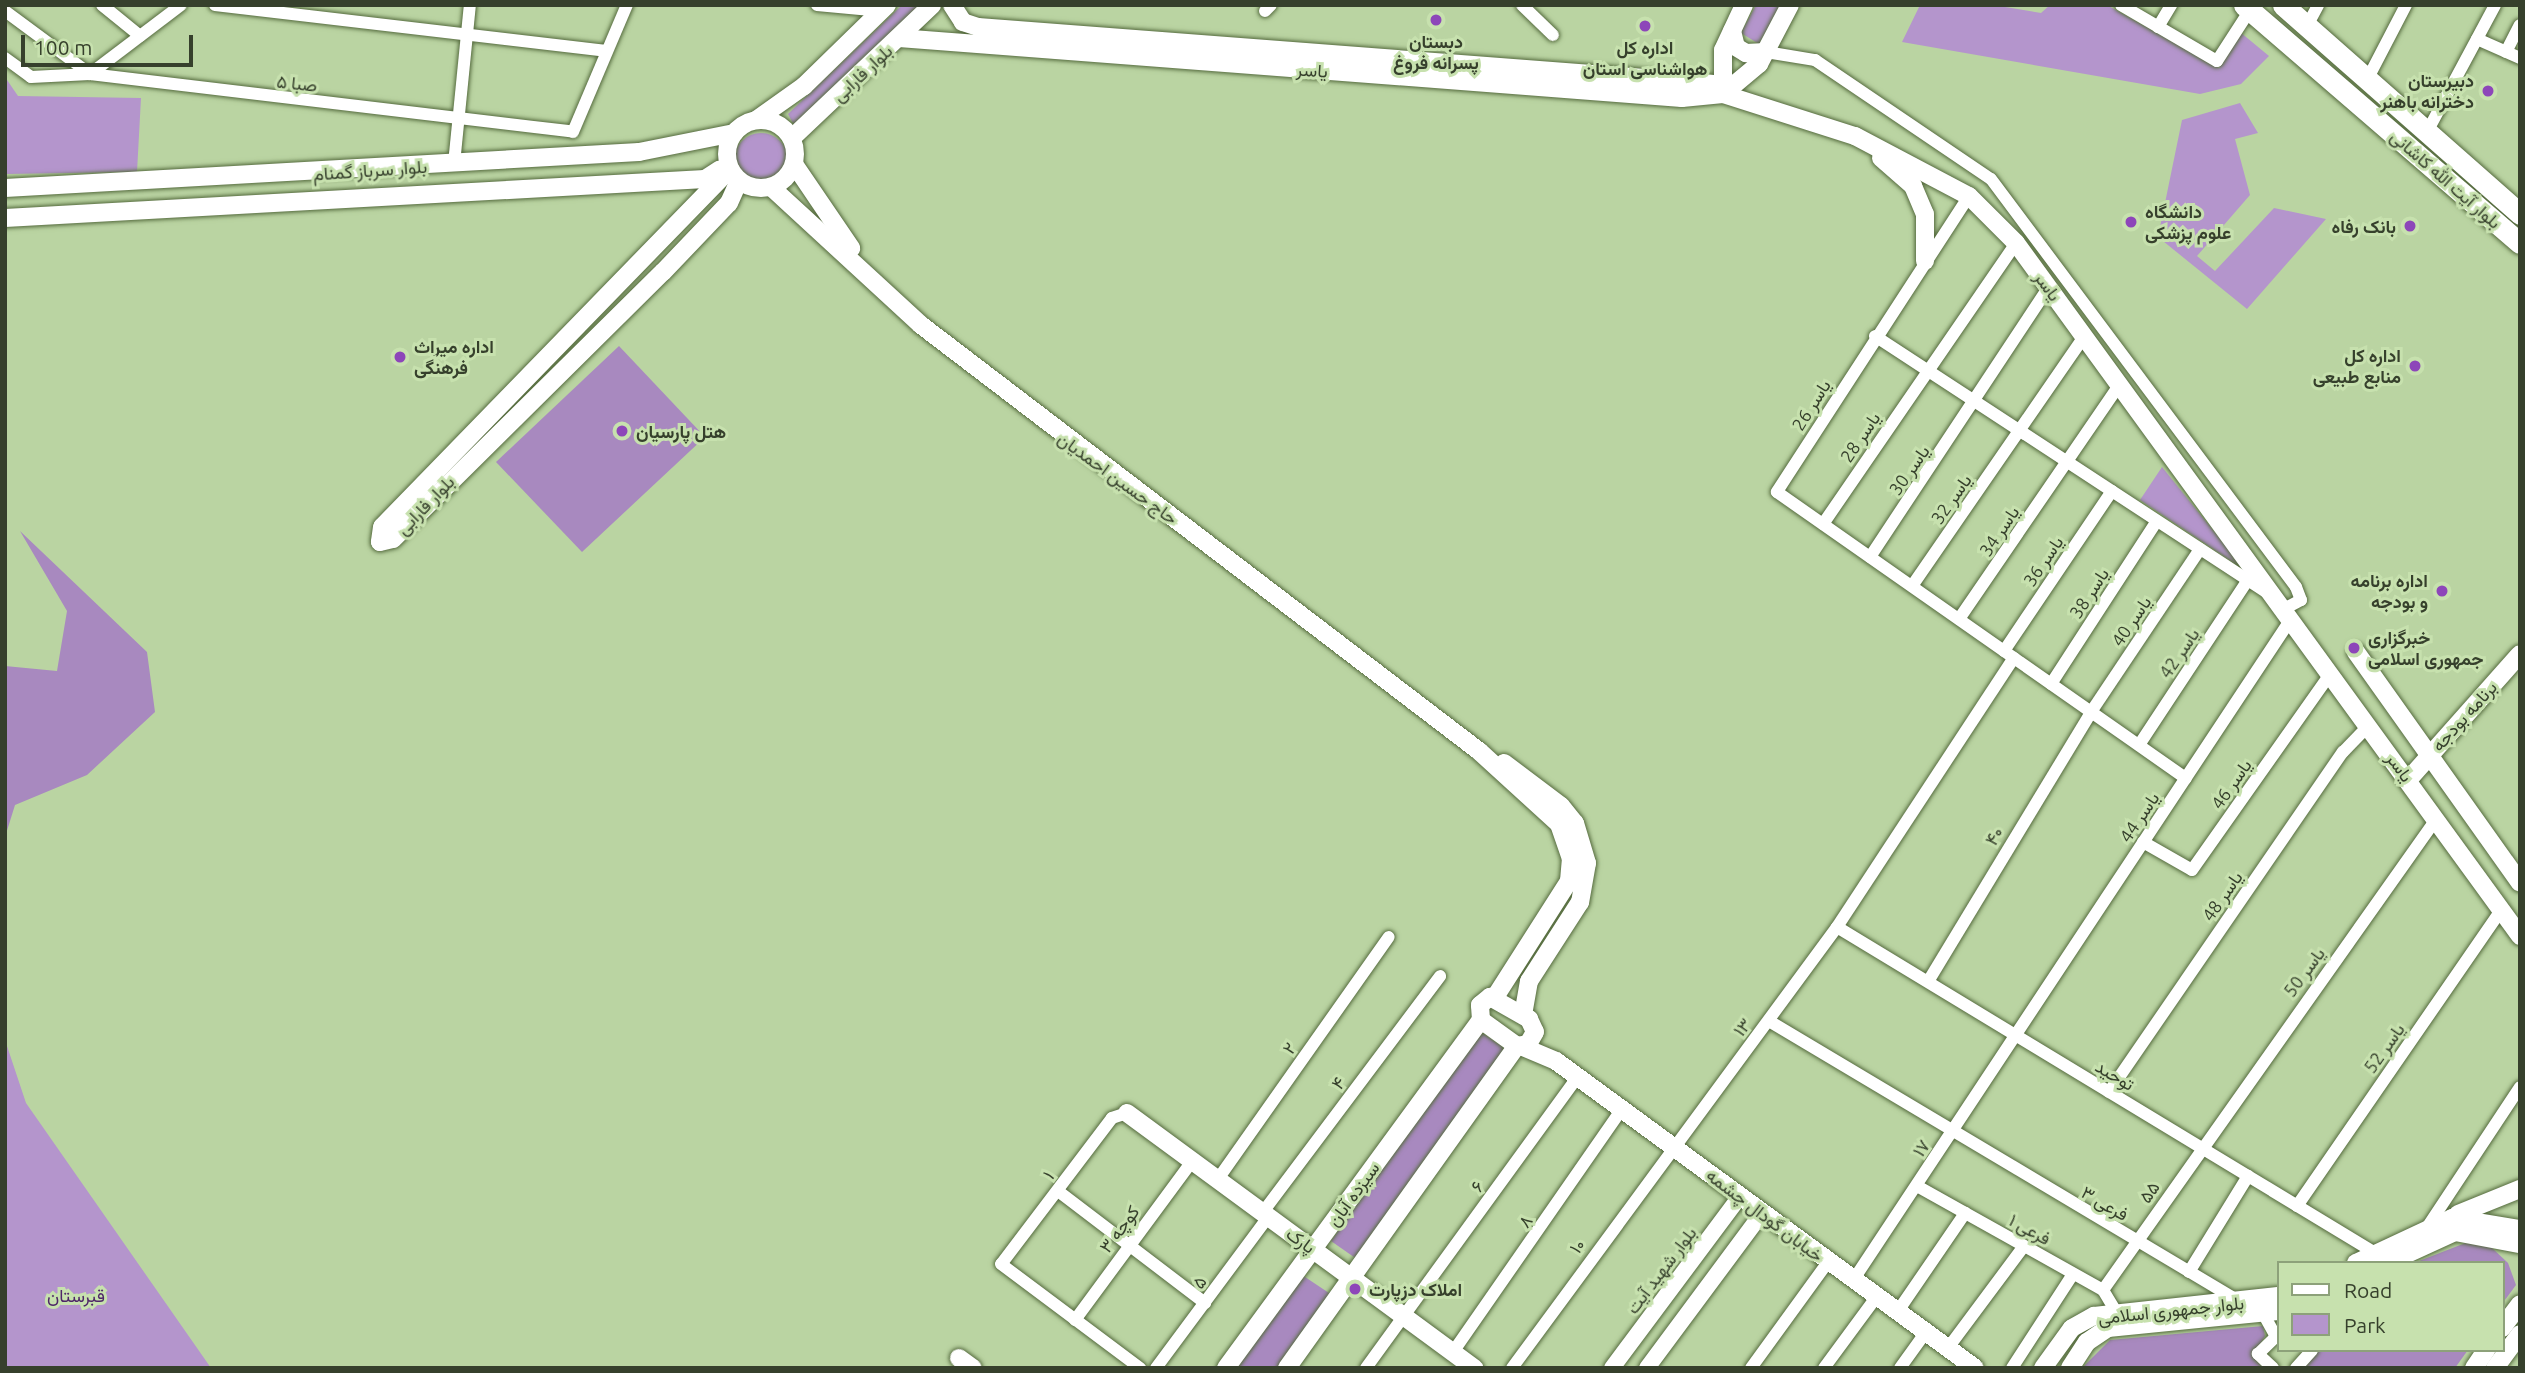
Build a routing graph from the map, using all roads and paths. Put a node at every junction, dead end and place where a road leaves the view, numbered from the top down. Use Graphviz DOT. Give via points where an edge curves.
graph roads {
  1 [pos="102,5"];
  2 [pos="181,5"];
  3 [pos="215,5"];
  4 [pos="470,5"];
  5 [pos="627,5"];
  6 [pos="817,5"];
  7 [pos="932,5"];
  8 [pos="952,5"];
  9 [pos="1744,5"];
  10 [pos="1790,5"];
  11 [pos="2122,5"];
  12 [pos="2171,5"];
  13 [pos="2283,5"];
  14 [pos="2318,5"];
  15 [pos="2406,5"];
  16 [pos="2495,5"];
  17 [pos="1523,6"];
  18 [pos="884,8"];
  19 [pos="2247,8"];
  20 [pos="5,11"];
  21 [pos="2520,25"];
  22 [pos="2307,26"];
  23 [pos="2158,27"];
  24 [pos="1732,31"];
  25 [pos="467,33"];
  26 [pos="1553,35"];
  27 [pos="140,36"];
  28 [pos="899,38"];
  29 [pos="2477,39"];
  30 [pos="606,51"];
  31 [pos="1766,52"];
  32 [pos="2506,52"];
  33 [pos="5,58"];
  34 [pos="2520,58"];
  35 [pos="1282,59"];
  36 [pos="90,74"];
  37 [pos="2367,80"];
  38 [pos="1723,94"];
  39 [pos="458,119"];
  40 [pos="756,120"];
  41 [pos="2427,132"];
  42 [pos="734,133"];
  43 [pos="1854,136"];
  44 [pos="792,138"];
  45 [pos="454,164"];
  46 [pos="794,164"];
  47 [pos="732,171"];
  48 [pos="772,187"];
  49 [pos="5,188"];
  50 [pos="1969,196"];
  51 [pos="2520,214"];
  52 [pos="5,218"];
  53 [pos="2016,243"];
  54 [pos="2520,243"];
  55 [pos="645,256"];
  56 [pos="1925,261"];
  57 [pos="663,272"];
  58 [pos="874,279"];
  59 [pos="2049,288"];
  60 [pos="1875,336"];
  61 [pos="2083,338"];
  62 [pos="1927,370"];
  63 [pos="2120,384"];
  64 [pos="1977,403"];
  65 [pos="2020,431"];
  66 [pos="461,459"];
  67 [pos="2067,462"];
  68 [pos="2112,491"];
  69 [pos="2157,521"];
  70 [pos="1823,524"];
  71 [pos="2200,549"];
  72 [pos="1870,557"];
  73 [pos="2248,580"];
  74 [pos="1912,586"];
  75 [pos="2284,609"];
  76 [pos="1959,620"];
  77 [pos="2356,652"];
  78 [pos="2009,654"];
  79 [pos="2520,654"];
  80 [pos="2331,673"];
  81 [pos="2051,684"];
  82 [pos="2091,712"];
  83 [pos="2369,725"];
  84 [pos="2139,745"];
  85 [pos="1479,751"];
  86 [pos="2430,755"];
  87 [pos="2186,778"];
  88 [pos="2409,779"];
  89 [pos="2437,818"];
  90 [pos="2143,842"];
  91 [pos="2520,883"];
  92 [pos="2501,910"];
  93 [pos="1837,927"];
  94 [pos="2520,936"];
  95 [pos="1389,937"];
  96 [pos="1440,976"];
  97 [pos="1929,980"];
  98 [pos="1495,997"];
  99 [pos="1523,1014"];
  100 [pos="1481,1020"];
  101 [pos="1769,1021"];
  102 [pos="1535,1032"];
  103 [pos="2015,1035"];
  104 [pos="1520,1047"];
  105 [pos="1556,1061"];
  106 [pos="1578,1076"];
  107 [pos="2520,1087"];
  108 [pos="2109,1092"];
  109 [pos="1622,1109"];
  110 [pos="1127,1113"];
  111 [pos="1951,1134"];
  112 [pos="1671,1145"];
  113 [pos="2200,1147"];
  114 [pos="1193,1160"];
  115 [pos="2248,1176"];
  116 [pos="1218,1179"];
  117 [pos="1917,1186"];
  118 [pos="2520,1189"];
  119 [pos="1058,1191"];
  120 [pos="1740,1196"];
  121 [pos="2297,1206"];
  122 [pos="1763,1212"];
  123 [pos="1965,1213"];
  124 [pos="1266,1214"];
  125 [pos="2433,1225"];
  126 [pos="2136,1241"];
  127 [pos="2518,1241"];
  128 [pos="1129,1245"];
  129 [pos="2024,1246"];
  130 [pos="1313,1249"];
  131 [pos="2381,1258"];
  132 [pos="1828,1262"];
  133 [pos="2189,1272"];
  134 [pos="2073,1274"];
  135 [pos="1353,1278"];
  136 [pos="1854,1279"];
  137 [pos="2103,1290"];
  138 [pos="1877,1296"];
  139 [pos="2276,1296"];
  140 [pos="1205,1303"];
  141 [pos="2242,1303"];
  142 [pos="2520,1304"];
  143 [pos="1898,1311"];
  144 [pos="2117,1313"];
  145 [pos="2271,1313"];
  146 [pos="1406,1317"];
  147 [pos="1074,1320"];
  148 [pos="2504,1325"];
  149 [pos="2276,1331"];
  150 [pos="1926,1332"];
  151 [pos="2520,1334"];
  152 [pos="2276,1336"];
  153 [pos="1948,1348"];
  154 [pos="1452,1352"];
  155 [pos="2310,1352"];
  156 [pos="2485,1352"];
  157 [pos="1971,1367"];
  158 [pos="1140,1368"];
  159 [pos="1156,1368"];
  160 [pos="1226,1368"];
  161 [pos="1287,1368"];
  162 [pos="1366,1368"];
  163 [pos="1474,1368"];
  164 [pos="1512,1368"];
  165 [pos="1612,1368"];
  166 [pos="1647,1368"];
  167 [pos="1751,1368"];
  168 [pos="1824,1368"];
  169 [pos="1899,1368"];
  170 [pos="2012,1368"];
  171 [pos="2043,1368"];
  172 [pos="2070,1368"];
  173 [pos="2273,1368"];
  174 [pos="2296,1368"];
  175 [pos="2474,1368"];
  176 [pos="2495,1368"];
  1 -- 27 [label="street"];
  2 -- 27 [label="street"];
  3 -- 25 [label="street"];
  4 -- 25 [label="street"];
  5 -- 30 [label="street"];
  6 -- 18 [label="street"];
  7 -- 28 [label="main road, بلوار فارابی"];
  8 -- 35 [label="main road, یاسر" via="963,22 978,27"];
  9 -- 24 [label="main road"];
  10 -- 31 [label="main road"];
  11 -- 23 [label="street"];
  12 -- 23 [label="street"];
  13 -- 22 [label="main road, بلوار آیت الله کاشانی"];
  14 -- 22 [label="street"];
  15 -- 37 [label="street"];
  16 -- 29 [label="street"];
  17 -- 26 [label="street"];
  18 -- 40 [label="main road, بلوار فارابی" via="804,86"];
  19 -- 23 [label="street" via="2217,61"];
  19 -- 54 [label="main road, بلوار آیت الله کاشانی"];
  20 -- 36 [label="street"];
  21 -- 32 [label="street"];
  22 -- 37 [label="main road, بلوار آیت الله کاشانی"];
  24 -- 31 [label="main road" via="1746,54"];
  24 -- 38 [label="main road" via="1721,62"];
  25 -- 30 [label="street"];
  25 -- 39 [label="street"];
  27 -- 36 [label="street"];
  28 -- 35 [label="main road, یاسر"];
  28 -- 44 [label="main road, بلوار فارابی"];
  29 -- 32 [label="street"];
  29 -- 41 [label="street"];
  30 -- 39 [label="street, صبا ۵" via="573,131"];
  31 -- 38 [label="main road"];
  31 -- 75 [label="street, یاسر 44" via="1815,60 1991,179 2296,587 2301,600"];
  32 -- 34 [label="street"];
  33 -- 36 [label="street, صبا ۵" via="31,77"];
  35 -- 38 [label="main road, یاسر" via="1682,98"];
  36 -- 39 [label="street, صبا ۵"];
  37 -- 41 [label="main road, بلوار آیت الله کاشانی"];
  38 -- 43 [label="main road, یاسر"];
  39 -- 45 [label="street"];
  40 -- 42 [label="main road"];
  40 -- 44 [label="main road" via="778,125"];
  41 -- 51 [label="main road, بلوار آیت الله کاشانی"];
  42 -- 45 [label="main road, بلوار سرباز گمنام" via="639,152"];
  42 -- 47 [label="main road"];
  43 -- 50 [label="main road, یاسر"];
  43 -- 56 [label="main road" via="1913,187 1925,214"];
  44 -- 46 [label="main road"];
  45 -- 49 [label="main road, بلوار سرباز گمنام"];
  46 -- 48 [label="main road"];
  46 -- 58 [label="main road"];
  47 -- 48 [label="main road"];
  47 -- 52 [label="main road, بلوار سرباز گمنام" via="705,179"];
  47 -- 55 [label="main road, بلوار فارابی"];
  47 -- 57 [label="main road, بلوار فارابی" via="729,203"];
  48 -- 58 [label="main road, حاج حسین احمدیان"];
  50 -- 53 [label="main road, یاسر"];
  50 -- 56 [label="street, یاسر 26"];
  53 -- 59 [label="main road, یاسر"];
  53 -- 62 [label="street, یاسر 28"];
  55 -- 57 [label="main road"];
  55 -- 66 [label="main road, بلوار فارابی"];
  56 -- 60 [label="street, یاسر 26"];
  57 -- 66 [label="main road, بلوار فارابی"];
  58 -- 85 [label="main road, حاج حسین احمدیان" via="1046,425"];
  59 -- 61 [label="main road, یاسر"];
  59 -- 64 [label="street, یاسر 30"];
  60 -- 62 [label="street, یاسر"];
  60 -- 70 [label="street, یاسر 26" via="1777,492"];
  61 -- 63 [label="main road, یاسر"];
  61 -- 65 [label="street, یاسر 32"];
  62 -- 64 [label="street, یاسر"];
  62 -- 70 [label="street, یاسر 28"];
  63 -- 67 [label="street, یاسر 34"];
  63 -- 75 [label="main road, یاسر"];
  64 -- 65 [label="street, یاسر"];
  64 -- 72 [label="street, یاسر 30"];
  65 -- 67 [label="street, یاسر"];
  65 -- 74 [label="street, یاسر 32"];
  66 -- 66 [label="main road, بلوار فارابی" via="382,527 380,542 393,539"];
  67 -- 68 [label="street, یاسر"];
  67 -- 76 [label="street, یاسر 34"];
  68 -- 69 [label="street, یاسر"];
  68 -- 78 [label="street, یاسر 36"];
  69 -- 71 [label="street, یاسر"];
  69 -- 81 [label="street, یاسر 38"];
  70 -- 72 [label="street"];
  71 -- 73 [label="street, یاسر"];
  71 -- 82 [label="street, یاسر 40"];
  72 -- 74 [label="street"];
  73 -- 75 [label="street, یاسر"];
  73 -- 84 [label="street, یاسر 42"];
  74 -- 76 [label="street"];
  75 -- 80 [label="main road, یاسر"];
  75 -- 87 [label="street, یاسر 44"];
  76 -- 78 [label="street"];
  77 -- 86 [label="main road, یاسر"];
  78 -- 81 [label="street"];
  78 -- 93 [label="street, یاسر 36"];
  79 -- 86 [label="main road, برنامه بودجه"];
  80 -- 83 [label="main road, یاسر"];
  80 -- 90 [label="street, یاسر 46" via="2192,870"];
  81 -- 82 [label="street"];
  82 -- 84 [label="street"];
  82 -- 97 [label="street, ۴۰"];
  83 -- 88 [label="main road, یاسر"];
  83 -- 108 [label="street, یاسر 48" via="2343,752"];
  84 -- 87 [label="street"];
  85 -- 98 [label="main road, حاج حسین احمدیان" via="1559,824 1571,858 1560,904"];
  85 -- 99 [label="main road, حاج حسین احمدیان" via="1541,786 1575,824 1586,855 1580,902 1529,981"];
  86 -- 88 [label="main road, برنامه بودجه"];
  86 -- 91 [label="main road, یاسر"];
  87 -- 90 [label="street, یاسر 44"];
  88 -- 89 [label="main road, یاسر"];
  89 -- 92 [label="main road, یاسر"];
  89 -- 113 [label="street, یاسر 50"];
  90 -- 103 [label="street, یاسر 44"];
  92 -- 94 [label="main road, یاسر"];
  92 -- 121 [label="street, یاسر 52"];
  93 -- 97 [label="street, توحید"];
  93 -- 101 [label="street, ۱۳"];
  95 -- 116 [label="street, ۲"];
  96 -- 124 [label="street, ۴"];
  97 -- 103 [label="street, توحید"];
  98 -- 99 [label="main road"];
  98 -- 100 [label="main road, سیزده آبان" via="1480,1005"];
  99 -- 102 [label="main road"];
  100 -- 104 [label="main road"];
  100 -- 130 [label="main road, سیزده آبان"];
  101 -- 111 [label="street, فرعی ۳"];
  101 -- 112 [label="street, ۱۳"];
  102 -- 104 [label="main road"];
  102 -- 105 [label="main road"];
  103 -- 108 [label="street, توحید"];
  103 -- 111 [label="street, ۱۷"];
  104 -- 105 [label="main road"];
  104 -- 135 [label="main road"];
  105 -- 106 [label="main road, خیابان گودال چشمه"];
  106 -- 109 [label="main road, خیابان گودال چشمه"];
  106 -- 146 [label="street, ۶"];
  107 -- 125 [label="street"];
  108 -- 113 [label="street, توحید"];
  109 -- 112 [label="main road, خیابان گودال چشمه"];
  109 -- 154 [label="street, ۸"];
  110 -- 114 [label="main road, پارک"];
  110 -- 119 [label="street, ۱" via="1112,1118"];
  111 -- 117 [label="street, ۱۷"];
  111 -- 126 [label="street, فرعی ۳"];
  112 -- 120 [label="main road, خیابان گودال چشمه"];
  112 -- 164 [label="street, ۱۰"];
  113 -- 115 [label="street, توحید"];
  113 -- 126 [label="street, ۵۵"];
  114 -- 116 [label="main road, پارک"];
  114 -- 128 [label="street, کوچه ۳"];
  115 -- 121 [label="street, توحید"];
  115 -- 133 [label="street"];
  116 -- 124 [label="main road, پارک"];
  117 -- 123 [label="street, فرعی ۱"];
  117 -- 136 [label="street, ۱۷"];
  118 -- 125 [label="main road"];
  119 -- 128 [label="street"];
  119 -- 147 [label="street, ۱" via="1001,1264"];
  120 -- 122 [label="main road, خیابان گودال چشمه"];
  120 -- 165 [label="street, بلوار شهید آیت"];
  121 -- 131 [label="street, توحید"];
  122 -- 132 [label="main road, خیابان گودال چشمه"];
  122 -- 166 [label="street"];
  123 -- 129 [label="street, فرعی ۱"];
  123 -- 143 [label="street"];
  124 -- 130 [label="main road, پارک"];
  124 -- 140 [label="street, ۵"];
  125 -- 127 [label="main road" via="2465,1217"];
  125 -- 131 [label="main road"];
  126 -- 133 [label="street, فرعی ۳"];
  126 -- 137 [label="street, ۵۵"];
  127 -- 131 [label="main road" via="2455,1232"];
  128 -- 140 [label="street"];
  128 -- 147 [label="street, کوچه ۳"];
  129 -- 134 [label="street, فرعی ۱"];
  129 -- 153 [label="street"];
  130 -- 135 [label="main road, پارک"];
  130 -- 160 [label="main road, سیزده آبان"];
  132 -- 136 [label="main road, خیابان گودال چشمه"];
  132 -- 167 [label="street"];
  133 -- 141 [label="street, فرعی ۳"];
  134 -- 137 [label="street, فرعی ۱"];
  134 -- 170 [label="street"];
  135 -- 146 [label="main road, پارک"];
  135 -- 161 [label="main road"];
  136 -- 138 [label="main road, خیابان گودال چشمه"];
  137 -- 144 [label="street"];
  138 -- 143 [label="main road, خیابان گودال چشمه"];
  138 -- 168 [label="street"];
  139 -- 141 [label="main road, بلوار جمهوری اسلامی"];
  140 -- 159 [label="street, ۵"];
  141 -- 144 [label="main road, بلوار جمهوری اسلامی"];
  142 -- 148 [label="main road"];
  143 -- 150 [label="main road, خیابان گودال چشمه"];
  144 -- 171 [label="main road, بلوار جمهوری اسلامی" via="2082,1320"];
  145 -- 149 [label="street"];
  145 -- 172 [label="main road, بلوار جمهوری اسلامی" via="2108,1328"];
  146 -- 154 [label="main road, پارک"];
  146 -- 162 [label="street, ۶"];
  147 -- 158 [label="street"];
  150 -- 153 [label="main road, خیابان گودال چشمه"];
  150 -- 169 [label="street"];
  151 -- 176 [label="main road"];
  152 -- 173 [label="street" via="2258,1354"];
  153 -- 157 [label="main road, خیابان گودال چشمه"];
  154 -- 163 [label="main road, پارک"];
  155 -- 174 [label="street"];
  156 -- 175 [label="main road"];
}
